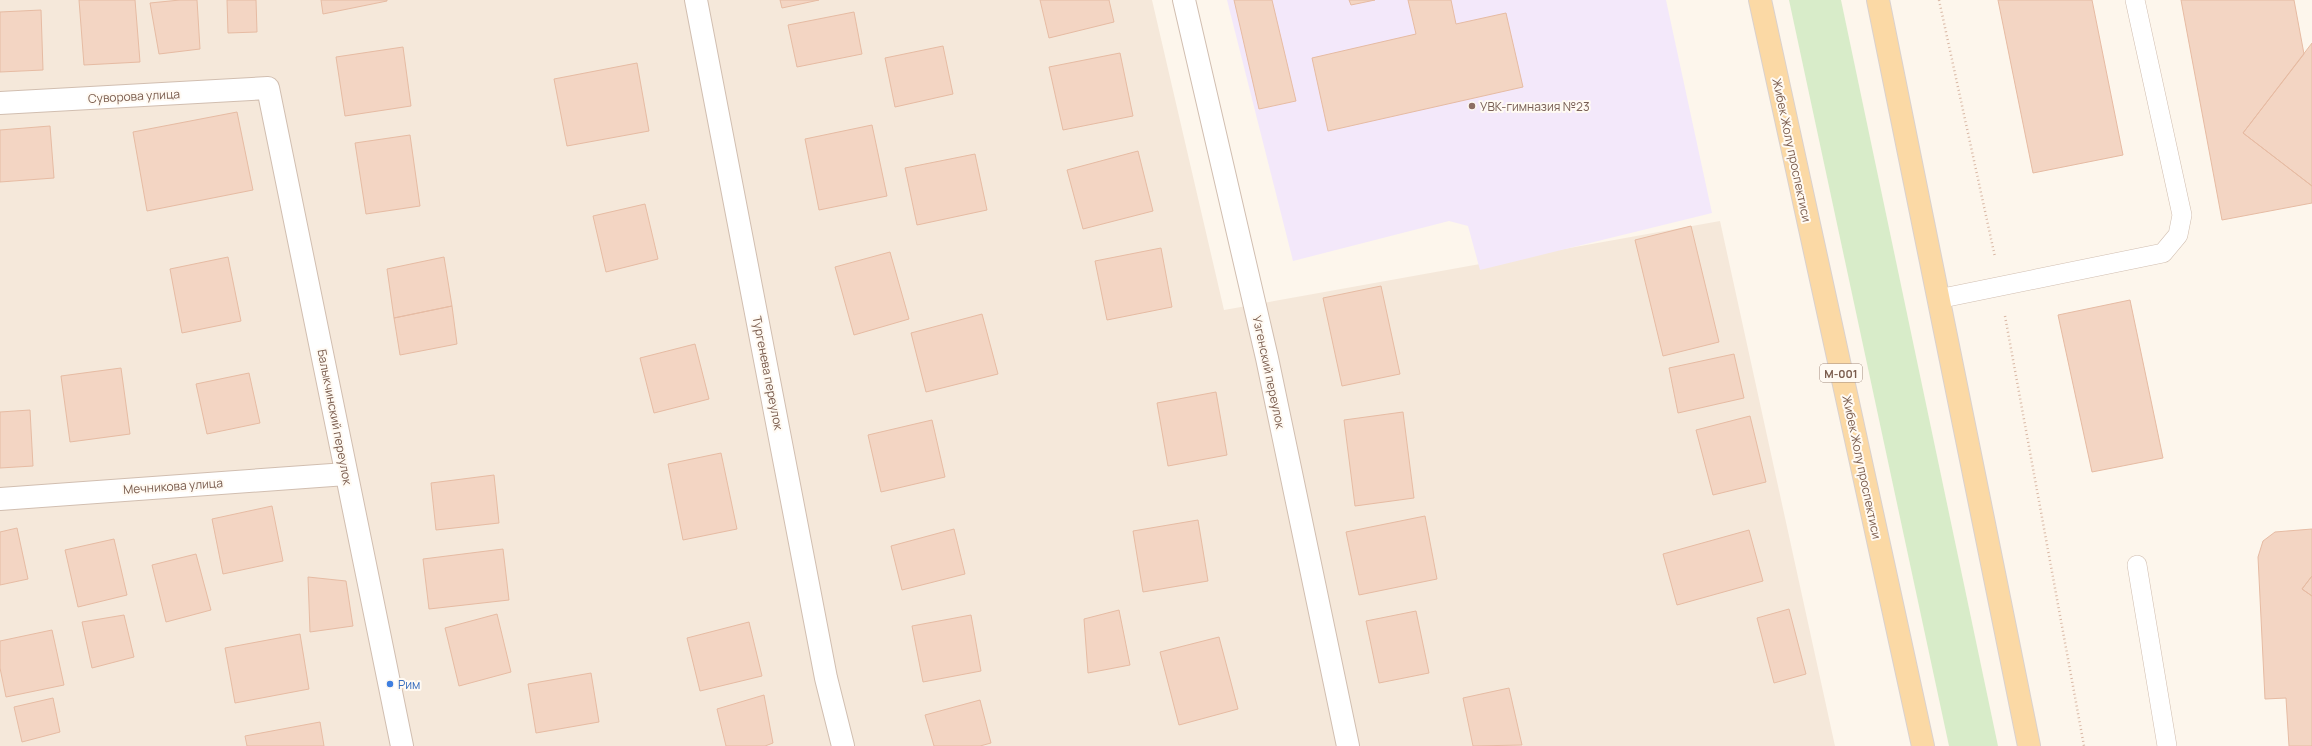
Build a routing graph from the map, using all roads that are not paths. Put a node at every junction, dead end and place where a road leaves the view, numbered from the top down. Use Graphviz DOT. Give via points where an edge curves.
graph roads {
  1 [pos="696,0"];
  2 [pos="1184,0"];
  3 [pos="1760,0"];
  4 [pos="1878,0"];
  5 [pos="2135,0"];
  6 [pos="268,88"];
  7 [pos="0,103"];
  8 [pos="1938,299"];
  9 [pos="346,474"];
  10 [pos="0,499"];
  11 [pos="2137,565"];
  12 [pos="402,746"];
  13 [pos="843,746"];
  14 [pos="1348,746"];
  15 [pos="1923,746"];
  16 [pos="2029,746"];
  17 [pos="2167,746"];
  1 -- 13 [label="street, Тургенева переулок" via="826,678"];
  2 -- 14 [label="street, Узгенский переулок" via="1267,358"];
  3 -- 15 [label="main road, Жибек Жолу проспектиси / М-001"];
  4 -- 8 [label="main road"];
  5 -- 8 [label="lane" via="2182,215 2178,235 2163,253"];
  6 -- 7 [label="street, Суворова улица"];
  6 -- 9 [label="street, Балыкчинский переулок"];
  8 -- 16 [label="main road"];
  9 -- 10 [label="street, Мечникова улица"];
  9 -- 12 [label="street, Балыкчинский переулок"];
  11 -- 17 [label="lane"];
}
